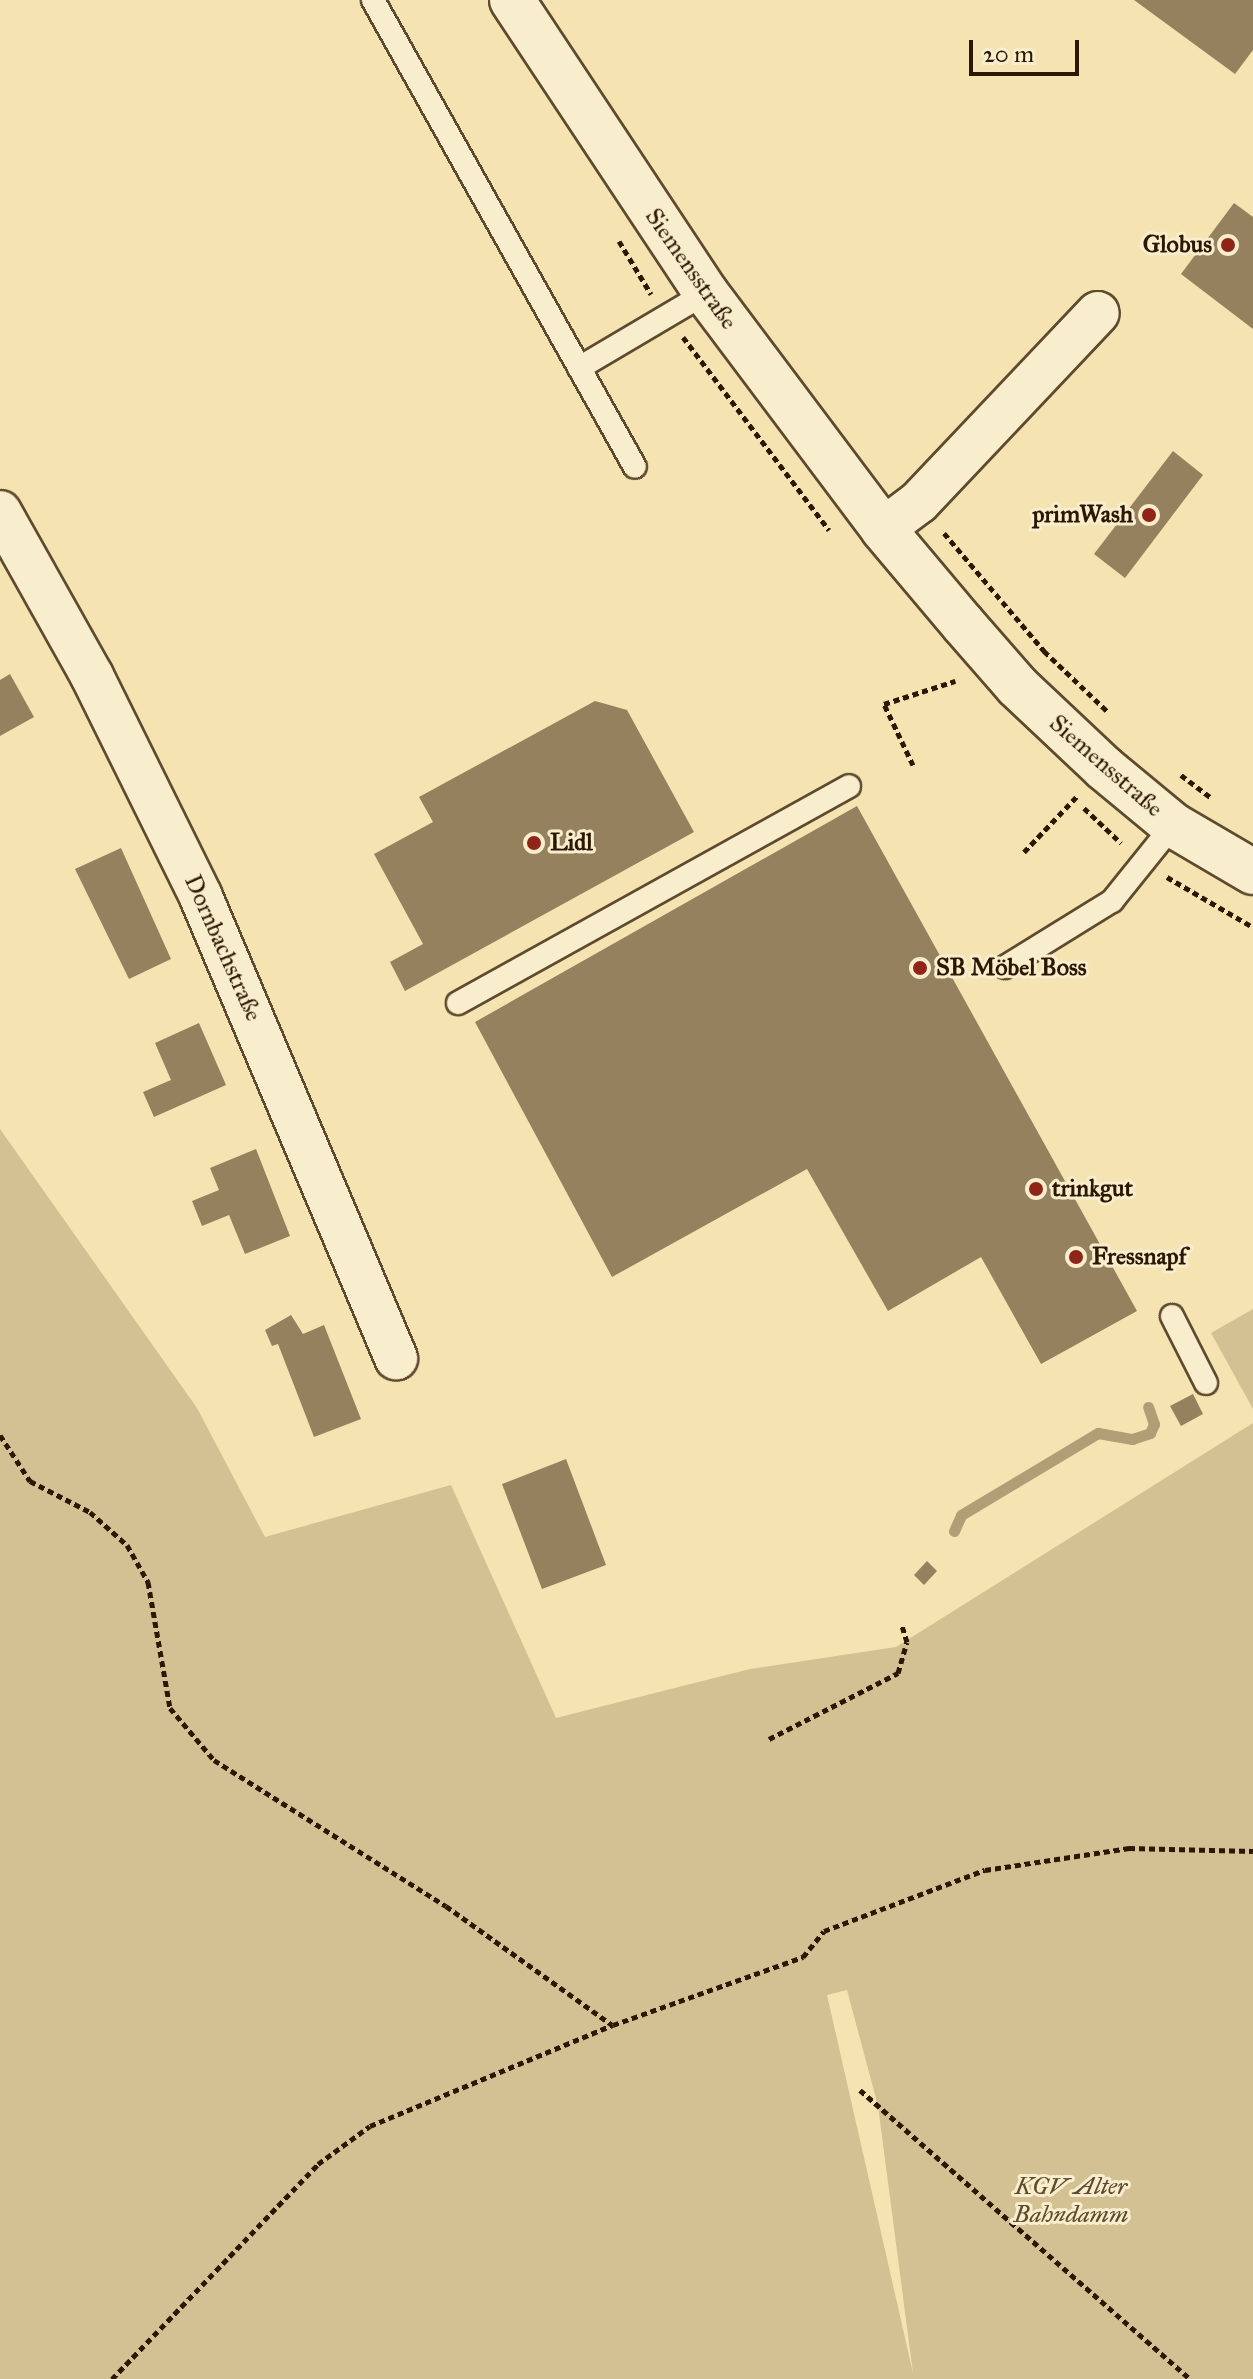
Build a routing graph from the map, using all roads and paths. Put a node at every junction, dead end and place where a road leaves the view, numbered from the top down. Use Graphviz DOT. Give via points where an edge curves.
graph roads {
  1 [pos="373,0"];
  2 [pos="512,0"];
  3 [pos="706,293"];
  4 [pos="1098,313"];
  5 [pos="579,368"];
  6 [pos="635,467"];
  7 [pos="919,502"];
  8 [pos="0,512"];
  9 [pos="883,529"];
  10 [pos="11,558"];
  11 [pos="955,681"];
  12 [pos="1112,715"];
  13 [pos="913,765"];
  14 [pos="1174,769"];
  15 [pos="849,786"];
  16 [pos="1216,800"];
  17 [pos="1173,825"];
  18 [pos="1253,872"];
  19 [pos="1005,967"];
  20 [pos="458,1003"];
  21 [pos="1172,1316"];
  22 [pos="396,1358"];
  23 [pos="1206,1383"];
  24 [pos="0,1435"];
  25 [pos="902,1626"];
  26 [pos="769,1739"];
  27 [pos="1253,1851"];
  28 [pos="613,2025"];
  29 [pos="860,2090"];
  30 [pos="112,2379"];
  31 [pos="1190,2379"];
  1 -- 5 [label="lane"];
  2 -- 3 [label="street, Siemensstraße"];
  3 -- 5 [label="lane"];
  3 -- 9 [label="street, Siemensstraße"];
  4 -- 7 [label="street"];
  5 -- 6 [label="lane"];
  7 -- 9 [label="street"];
  7 -- 12 [label="path" via="1044,651"];
  8 -- 10 [label="street, Dornbachstraße"];
  9 -- 17 [label="street, Siemensstraße" via="1017,686"];
  10 -- 22 [label="street, Dornbachstraße" via="92,676 201,897"];
  11 -- 13 [label="path" via="884,704"];
  14 -- 16 [label="path"];
  15 -- 20 [label="lane"];
  17 -- 18 [label="street, Siemensstraße"];
  17 -- 19 [label="lane" via="1112,901"];
  21 -- 23 [label="lane"];
  24 -- 28 [label="path" via="30,1481 90,1512 127,1545 148,1582 170,1708 214,1760 446,1906"];
  25 -- 26 [label="path" via="905,1657 898,1673"];
  27 -- 28 [label="path" via="1129,1848 985,1870 824,1931 803,1957"];
  28 -- 30 [label="path" via="370,2126 340,2145"];
  29 -- 31 [label="path"];
}
